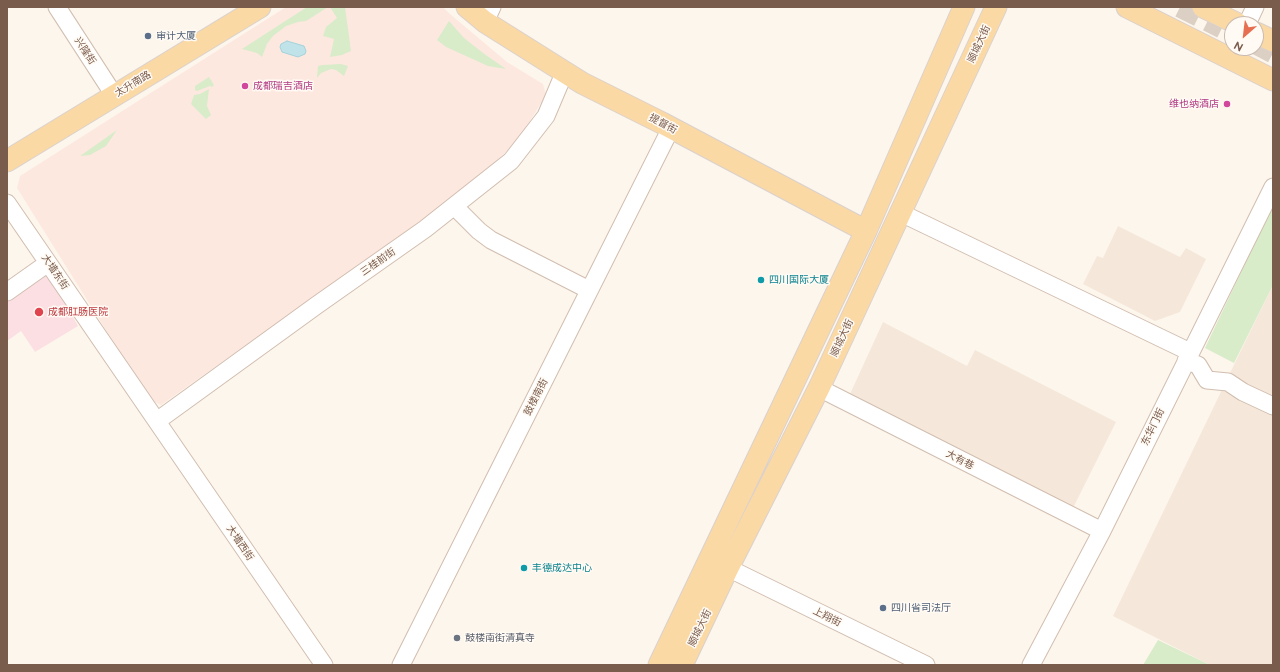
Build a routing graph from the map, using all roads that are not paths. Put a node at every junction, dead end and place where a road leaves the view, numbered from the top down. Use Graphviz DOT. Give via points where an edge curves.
graph roads {
  1 [pos="57,7"];
  2 [pos="260,7"];
  3 [pos="467,7"];
  4 [pos="964,7"];
  5 [pos="996,7"];
  6 [pos="1126,7"];
  7 [pos="1203,7"];
  8 [pos="489,14"];
  9 [pos="1224,17"];
  10 [pos="565,72"];
  11 [pos="1273,80"];
  12 [pos="114,95"];
  13 [pos="671,128"];
  14 [pos="7,161"];
  15 [pos="1273,187"];
  16 [pos="7,203"];
  17 [pos="454,206"];
  18 [pos="901,213"];
  19 [pos="866,231"];
  20 [pos="48,263"];
  21 [pos="589,290"];
  22 [pos="7,292"];
  23 [pos="1188,356"];
  24 [pos="819,388"];
  25 [pos="1273,406"];
  26 [pos="156,421"];
  27 [pos="1102,532"];
  28 [pos="728,568"];
  29 [pos="324,665"];
  30 [pos="401,665"];
  31 [pos="659,665"];
  32 [pos="682,665"];
  33 [pos="926,665"];
  34 [pos="1031,665"];
  1 -- 12 [label="street, 兴隆街"];
  2 -- 12 [label="main road, 太升南路"];
  3 -- 8 [label="main road, 提督街"];
  4 -- 19 [label="main road, 顺城大街"];
  5 -- 18 [label="main road, 顺城大街"];
  6 -- 11 [label="main road"];
  7 -- 9 [label="main road"];
  8 -- 10 [label="main road, 提督街" via="522,46"];
  10 -- 13 [label="main road, 提督街"];
  10 -- 17 [label="street, 三桂前街" via="546,116 511,161"];
  12 -- 14 [label="main road, 太升南路"];
  13 -- 19 [label="main road, 提督街"];
  13 -- 21 [label="street, 鼓楼南街"];
  15 -- 23 [label="street, 东华门街"];
  16 -- 20 [label="street, 大墙东街"];
  17 -- 21 [label="street" via="491,240"];
  17 -- 26 [label="street, 三桂前街"];
  18 -- 23 [label="street"];
  18 -- 24 [label="main road, 顺城大街"];
  19 -- 31 [label="main road, 顺城大街"];
  20 -- 22 [label="street"];
  20 -- 26 [label="street, 大墙东街"];
  21 -- 30 [label="street, 鼓楼南街"];
  23 -- 25 [label="street" via="1198,365 1207,380 1228,382"];
  23 -- 27 [label="street, 东华门街"];
  24 -- 27 [label="street, 大有巷"];
  24 -- 28 [label="main road, 顺城大街"];
  26 -- 29 [label="street, 大墙西街"];
  27 -- 34 [label="street, 东华门街"];
  28 -- 32 [label="main road, 顺城大街"];
  28 -- 33 [label="street, 上翔街"];
}
